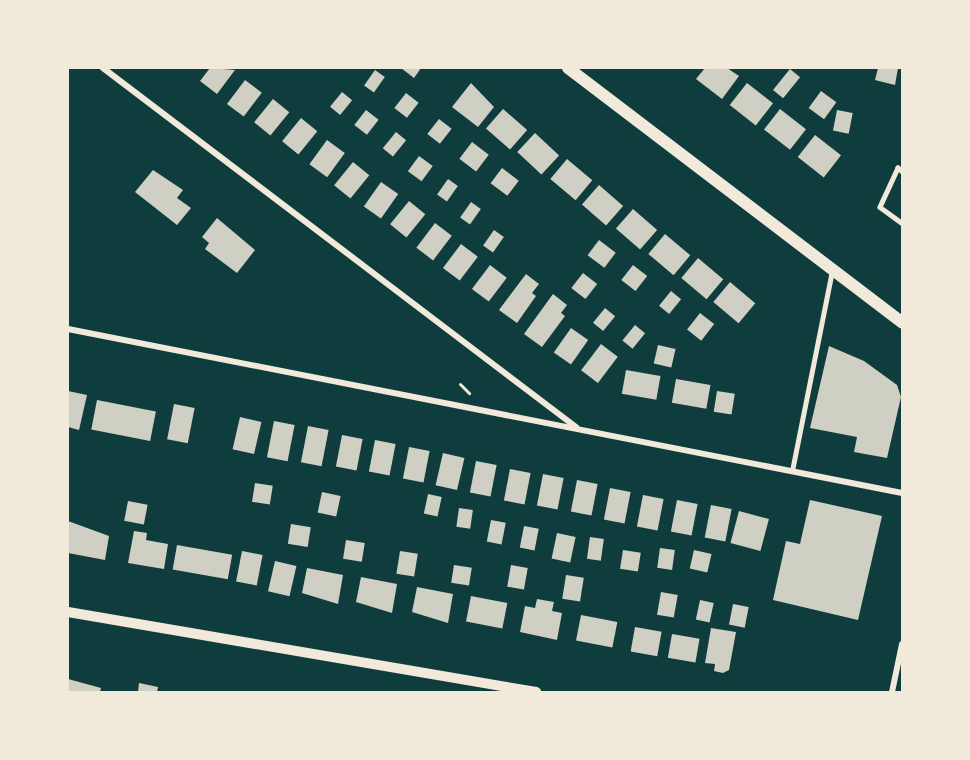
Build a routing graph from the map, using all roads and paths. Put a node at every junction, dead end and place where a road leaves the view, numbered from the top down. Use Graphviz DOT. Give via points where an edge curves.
graph roads {
  1 [pos="103,68"];
  2 [pos="568,68"];
  3 [pos="903,172"];
  4 [pos="903,223"];
  5 [pos="832,268"];
  6 [pos="903,322"];
  7 [pos="68,330"];
  8 [pos="460,384"];
  9 [pos="470,393"];
  10 [pos="579,429"];
  11 [pos="792,471"];
  12 [pos="903,493"];
  13 [pos="68,612"];
  14 [pos="903,644"];
  15 [pos="536,693"];
  16 [pos="892,693"];
  1 -- 10 [label="street"];
  2 -- 5 [label="main road"];
  3 -- 4 [label="lane" via="898,168 880,207"];
  5 -- 6 [label="main road"];
  5 -- 11 [label="lane"];
  7 -- 10 [label="street"];
  8 -- 9 [label="path"];
  10 -- 11 [label="street"];
  11 -- 12 [label="street"];
  13 -- 15 [label="street"];
  14 -- 16 [label="street"];
}
